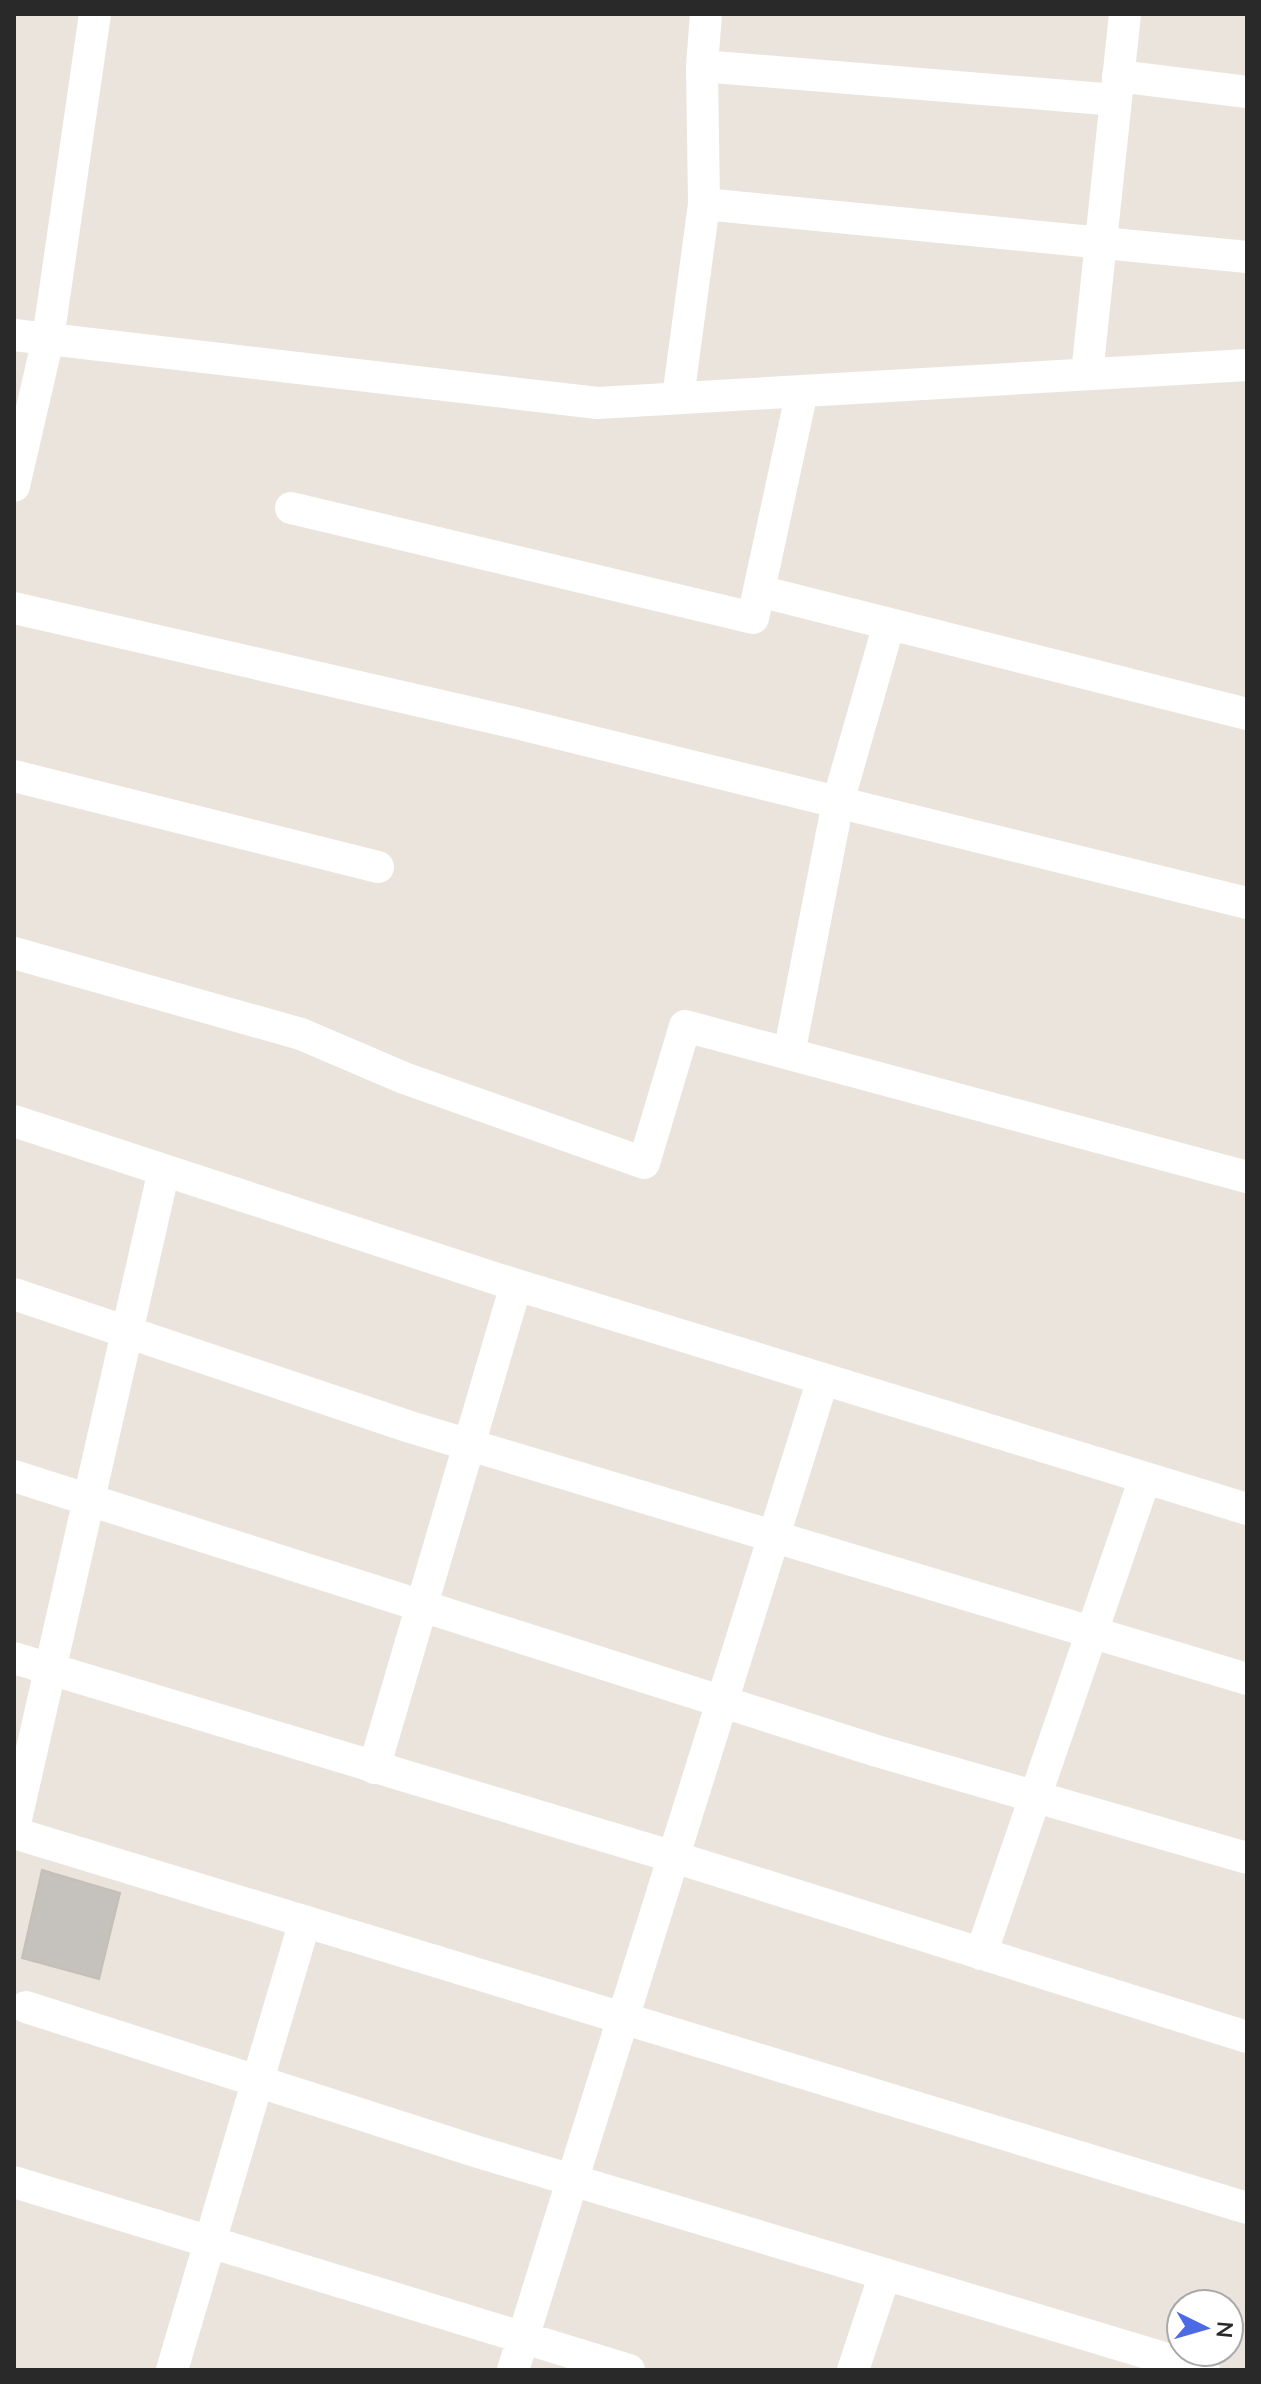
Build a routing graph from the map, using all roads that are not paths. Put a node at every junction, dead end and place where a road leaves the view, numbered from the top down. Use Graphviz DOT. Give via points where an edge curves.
graph roads {
  1 [pos="95,14"];
  2 [pos="706,14"];
  3 [pos="1125,14"];
  4 [pos="702,66"];
  5 [pos="1117,88"];
  6 [pos="1247,92"];
  7 [pos="704,204"];
  8 [pos="1100,242"];
  9 [pos="1247,257"];
  10 [pos="14,335"];
  11 [pos="48,339"];
  12 [pos="1247,365"];
  13 [pos="1087,374"];
  14 [pos="802,391"];
  15 [pos="678,398"];
  16 [pos="14,486"];
  17 [pos="291,508"];
  18 [pos="759,591"];
  19 [pos="14,608"];
  20 [pos="889,624"];
  21 [pos="1247,714"];
  22 [pos="14,776"];
  23 [pos="838,802"];
  24 [pos="378,867"];
  25 [pos="1247,903"];
  26 [pos="14,953"];
  27 [pos="789,1054"];
  28 [pos="14,1121"];
  29 [pos="164,1170"];
  30 [pos="1247,1177"];
  31 [pos="516,1285"];
  32 [pos="14,1294"];
  33 [pos="127,1332"];
  34 [pos="823,1379"];
  35 [pos="471,1445"];
  36 [pos="14,1476"];
  37 [pos="1145,1478"];
  38 [pos="89,1500"];
  39 [pos="1247,1509"];
  40 [pos="773,1537"];
  41 [pos="422,1606"];
  42 [pos="1092,1632"];
  43 [pos="14,1658"];
  44 [pos="50,1669"];
  45 [pos="1247,1679"];
  46 [pos="722,1702"];
  47 [pos="374,1768"];
  48 [pos="1035,1797"];
  49 [pos="14,1830"];
  50 [pos="674,1857"];
  51 [pos="1247,1858"];
  52 [pos="305,1921"];
  53 [pos="981,1954"];
  54 [pos="26,2007"];
  55 [pos="624,2018"];
  56 [pos="1247,2037"];
  57 [pos="258,2083"];
  58 [pos="573,2180"];
  59 [pos="14,2182"];
  60 [pos="1247,2208"];
  61 [pos="210,2242"];
  62 [pos="885,2274"];
  63 [pos="523,2338"];
  64 [pos="172,2370"];
  65 [pos="513,2370"];
  66 [pos="629,2370"];
  67 [pos="853,2370"];
  68 [pos="1204,2370"];
  1 -- 11 [label="street"];
  2 -- 4 [label="street"];
  3 -- 5 [label="street"];
  4 -- 5 [label="street"];
  4 -- 7 [label="street"];
  5 -- 6 [label="street"];
  5 -- 8 [label="street"];
  7 -- 8 [label="street"];
  7 -- 15 [label="street"];
  8 -- 9 [label="street"];
  8 -- 13 [label="street"];
  10 -- 11 [label="street"];
  11 -- 15 [label="street" via="598,403"];
  11 -- 16 [label="street"];
  12 -- 13 [label="street"];
  13 -- 14 [label="street"];
  14 -- 15 [label="street"];
  14 -- 18 [label="street"];
  17 -- 18 [label="street" via="753,618"];
  18 -- 20 [label="street"];
  19 -- 23 [label="street"];
  20 -- 21 [label="street"];
  20 -- 23 [label="street"];
  22 -- 24 [label="street"];
  23 -- 25 [label="street"];
  23 -- 27 [label="street"];
  26 -- 27 [label="street" via="301,1034 404,1078 644,1163 685,1026"];
  27 -- 30 [label="street"];
  28 -- 29 [label="street"];
  29 -- 31 [label="street"];
  29 -- 33 [label="street"];
  31 -- 34 [label="street"];
  31 -- 35 [label="street"];
  32 -- 33 [label="street"];
  33 -- 35 [label="street"];
  33 -- 38 [label="street"];
  34 -- 37 [label="street"];
  34 -- 40 [label="street"];
  35 -- 40 [label="street"];
  35 -- 41 [label="street"];
  36 -- 38 [label="street"];
  37 -- 39 [label="street"];
  37 -- 42 [label="street"];
  38 -- 41 [label="street"];
  38 -- 44 [label="street"];
  40 -- 42 [label="street"];
  40 -- 46 [label="street"];
  41 -- 46 [label="street"];
  41 -- 47 [label="street"];
  42 -- 45 [label="street"];
  42 -- 48 [label="street"];
  43 -- 44 [label="street"];
  44 -- 47 [label="street"];
  44 -- 49 [label="street"];
  46 -- 48 [label="street"];
  46 -- 50 [label="street"];
  47 -- 50 [label="street"];
  48 -- 51 [label="street"];
  48 -- 53 [label="street"];
  49 -- 52 [label="street"];
  50 -- 53 [label="street"];
  50 -- 55 [label="street"];
  52 -- 55 [label="street"];
  52 -- 57 [label="street"];
  53 -- 56 [label="street"];
  54 -- 57 [label="street"];
  55 -- 58 [label="street"];
  55 -- 60 [label="street"];
  57 -- 58 [label="street"];
  57 -- 61 [label="street"];
  58 -- 62 [label="street"];
  58 -- 63 [label="street"];
  59 -- 61 [label="street"];
  61 -- 63 [label="street"];
  61 -- 64 [label="street"];
  62 -- 67 [label="street"];
  62 -- 68 [label="street"];
  63 -- 65 [label="street"];
  63 -- 66 [label="street"];
}
